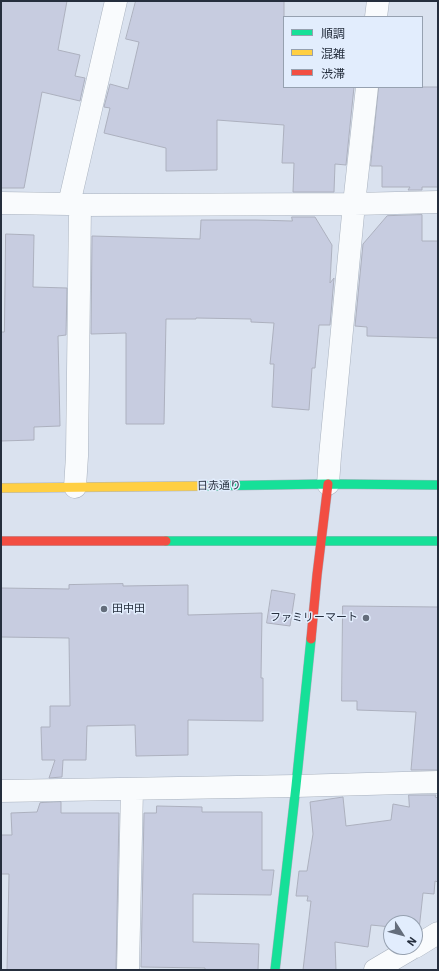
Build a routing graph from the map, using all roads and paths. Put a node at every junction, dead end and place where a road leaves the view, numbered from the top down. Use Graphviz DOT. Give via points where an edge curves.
graph roads {
  1 [pos="116,1"];
  2 [pos="378,1"];
  3 [pos="376,16"];
  4 [pos="368,88"];
  5 [pos="438,202"];
  6 [pos="1,203"];
  7 [pos="74,204"];
  8 [pos="354,204"];
  9 [pos="328,484"];
  10 [pos="438,485"];
  11 [pos="75,487"];
  12 [pos="1,488"];
  13 [pos="1,541"];
  14 [pos="320,541"];
  15 [pos="438,541"];
  16 [pos="438,782"];
  17 [pos="296,786"];
  18 [pos="132,789"];
  19 [pos="1,791"];
  20 [pos="438,933"];
  21 [pos="423,942"];
  22 [pos="401,955"];
  23 [pos="128,970"];
  24 [pos="275,970"];
  25 [pos="375,970"];
  1 -- 7 [label="street"];
  2 -- 3 [label="street"];
  4 -- 8 [label="street"];
  5 -- 8 [label="street"];
  6 -- 7 [label="street"];
  7 -- 8 [label="street"];
  7 -- 11 [label="street" via="77,448"];
  8 -- 9 [label="street"];
  9 -- 10 [label="main road, 日赤通り"];
  9 -- 11 [label="main road, 日赤通り"];
  9 -- 14 [label="main road"];
  11 -- 12 [label="main road, 日赤通り"];
  13 -- 14 [label="main road"];
  14 -- 15 [label="main road"];
  14 -- 17 [label="main road"];
  16 -- 17 [label="street"];
  17 -- 18 [label="street"];
  17 -- 24 [label="main road"];
  18 -- 19 [label="street"];
  18 -- 23 [label="street"];
  20 -- 21 [label="street"];
  22 -- 25 [label="street"];
}
